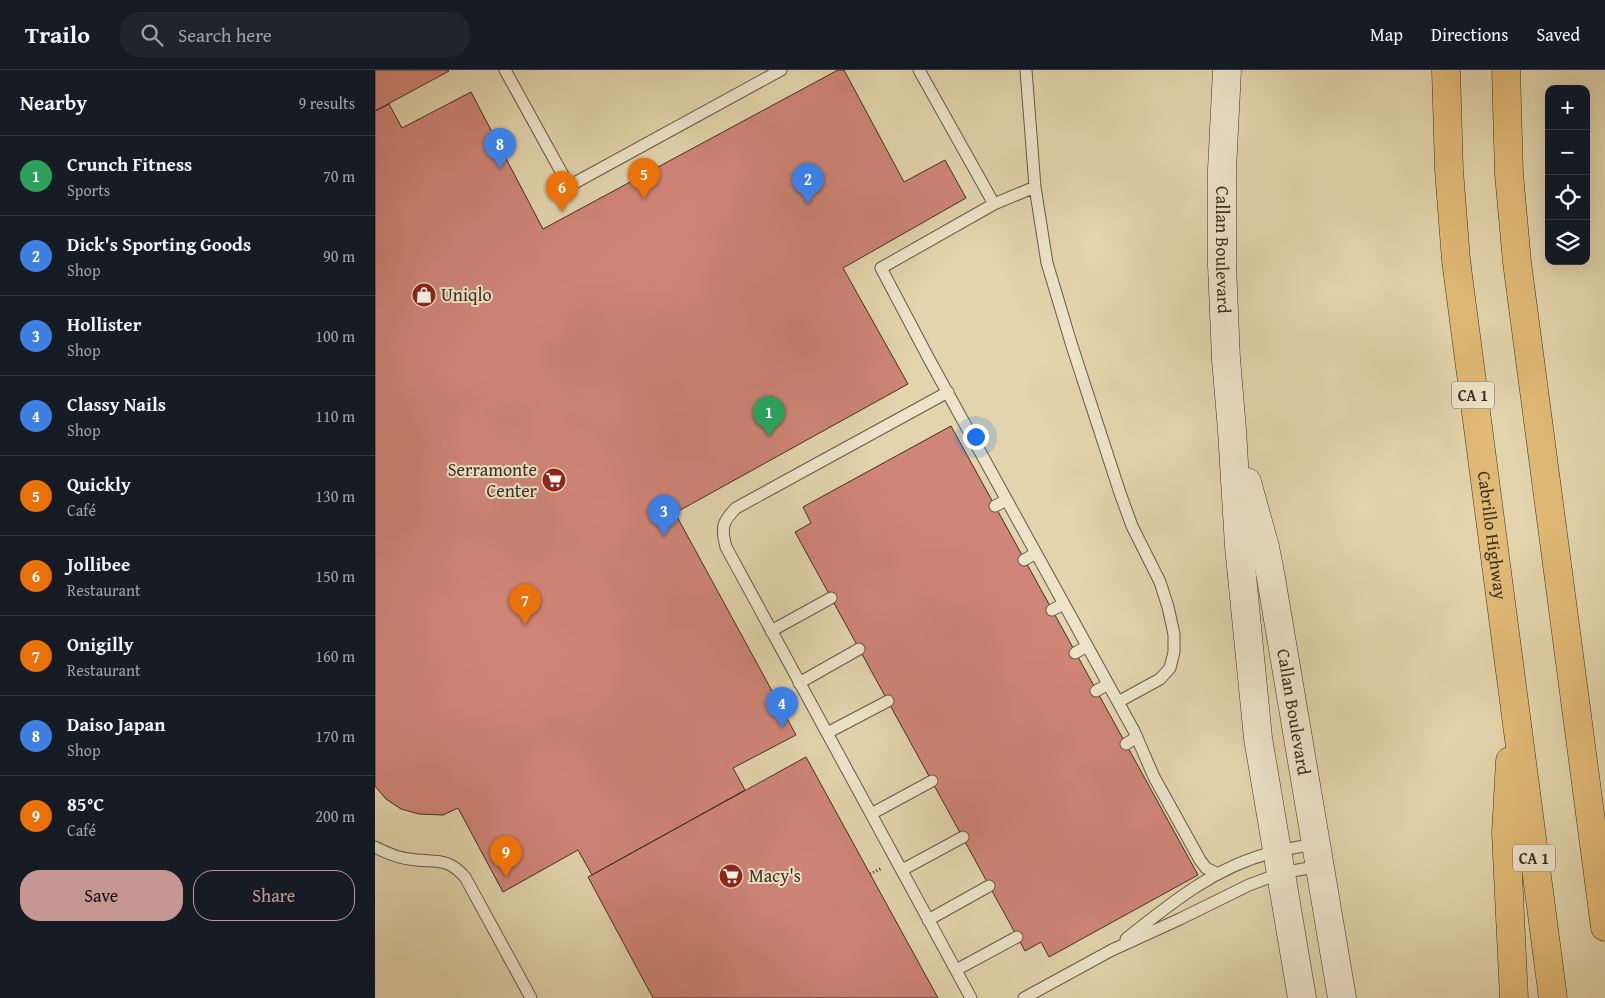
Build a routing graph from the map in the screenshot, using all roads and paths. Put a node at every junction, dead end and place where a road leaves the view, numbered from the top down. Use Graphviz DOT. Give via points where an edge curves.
graph roads {
  1 [pos="505,70"];
  2 [pos="781,70"];
  3 [pos="919,70"];
  4 [pos="1026,70"];
  5 [pos="1227,70"];
  6 [pos="1446,70"];
  7 [pos="1506,70"];
  8 [pos="1035,187"];
  9 [pos="994,204"];
  10 [pos="948,392"];
  11 [pos="1232,430"];
  12 [pos="1007,500"];
  13 [pos="995,506"];
  14 [pos="1036,553"];
  15 [pos="1024,560"];
  16 [pos="831,598"];
  17 [pos="1064,604"];
  18 [pos="1052,610"];
  19 [pos="1565,629"];
  20 [pos="771,631"];
  21 [pos="1087,646"];
  22 [pos="859,649"];
  23 [pos="1075,652"];
  24 [pos="799,683"];
  25 [pos="1108,684"];
  26 [pos="1096,691"];
  27 [pos="888,701"];
  28 [pos="1118,702"];
  29 [pos="1516,718"];
  30 [pos="827,733"];
  31 [pos="1137,738"];
  32 [pos="1126,744"];
  33 [pos="1605,778"];
  34 [pos="932,781"];
  35 [pos="871,814"];
  36 [pos="963,837"];
  37 [pos="375,847"];
  38 [pos="1318,855"];
  39 [pos="1279,862"];
  40 [pos="901,870"];
  41 [pos="1218,874"];
  42 [pos="989,886"];
  43 [pos="928,920"];
  44 [pos="1605,926"];
  45 [pos="1017,937"];
  46 [pos="1112,950"];
  47 [pos="956,970"];
  48 [pos="531,998"];
  49 [pos="971,998"];
  50 [pos="1024,998"];
  51 [pos="1302,998"];
  52 [pos="1342,998"];
  53 [pos="1513,998"];
  54 [pos="1553,998"];
  1 -- 2 [label="lane" via="569,186"];
  3 -- 9 [label="lane"];
  4 -- 8 [label="lane"];
  5 -- 11 [label="street, Callan Boulevard" via="1222,161 1222,264"];
  6 -- 29 [label="highway, Cabrillo Highway / CA 1" via="1457,270"];
  7 -- 19 [label="highway" via="1514,235"];
  8 -- 9 [label="lane"];
  8 -- 28 [label="lane" via="1047,263 1072,346 1132,526 1160,582 1174,634 1171,668 1160,679"];
  9 -- 10 [label="lane" via="881,268"];
  10 -- 12 [label="lane"];
  10 -- 20 [label="lane" via="737,508 726,518 722,531 726,547"];
  11 -- 38 [label="street, Callan Boulevard" via="1265,547"];
  11 -- 39 [label="street, Callan Boulevard" via="1239,546 1256,718"];
  12 -- 13 [label="lane"];
  12 -- 14 [label="lane"];
  14 -- 15 [label="lane"];
  14 -- 17 [label="lane"];
  16 -- 20 [label="lane"];
  17 -- 18 [label="lane"];
  17 -- 21 [label="lane"];
  19 -- 33 [label="highway"];
  19 -- 44 [label="highway"];
  20 -- 24 [label="lane"];
  21 -- 23 [label="lane"];
  21 -- 25 [label="lane"];
  22 -- 24 [label="lane"];
  24 -- 30 [label="lane"];
  25 -- 26 [label="lane"];
  25 -- 28 [label="lane"];
  27 -- 30 [label="lane"];
  28 -- 31 [label="lane"];
  29 -- 53 [label="highway" via="1508,780 1506,833"];
  29 -- 54 [label="highway, Cabrillo Highway / CA 1"];
  30 -- 35 [label="lane"];
  31 -- 32 [label="lane"];
  31 -- 41 [label="lane" via="1154,777 1200,860"];
  34 -- 35 [label="lane"];
  35 -- 40 [label="lane"];
  36 -- 40 [label="lane"];
  37 -- 48 [label="lane" via="393,856 447,862 457,868 465,877"];
  38 -- 39 [label="lane"];
  38 -- 39 [label="lane"];
  38 -- 52 [label="street, Callan Boulevard"];
  39 -- 41 [label="lane"];
  39 -- 46 [label="lane" via="1249,885"];
  39 -- 51 [label="street, Callan Boulevard"];
  40 -- 43 [label="lane"];
  41 -- 46 [label="lane" via="1184,894"];
  42 -- 43 [label="lane"];
  43 -- 47 [label="lane"];
  45 -- 47 [label="lane"];
  46 -- 50 [label="lane"];
  47 -- 49 [label="lane"];
}
